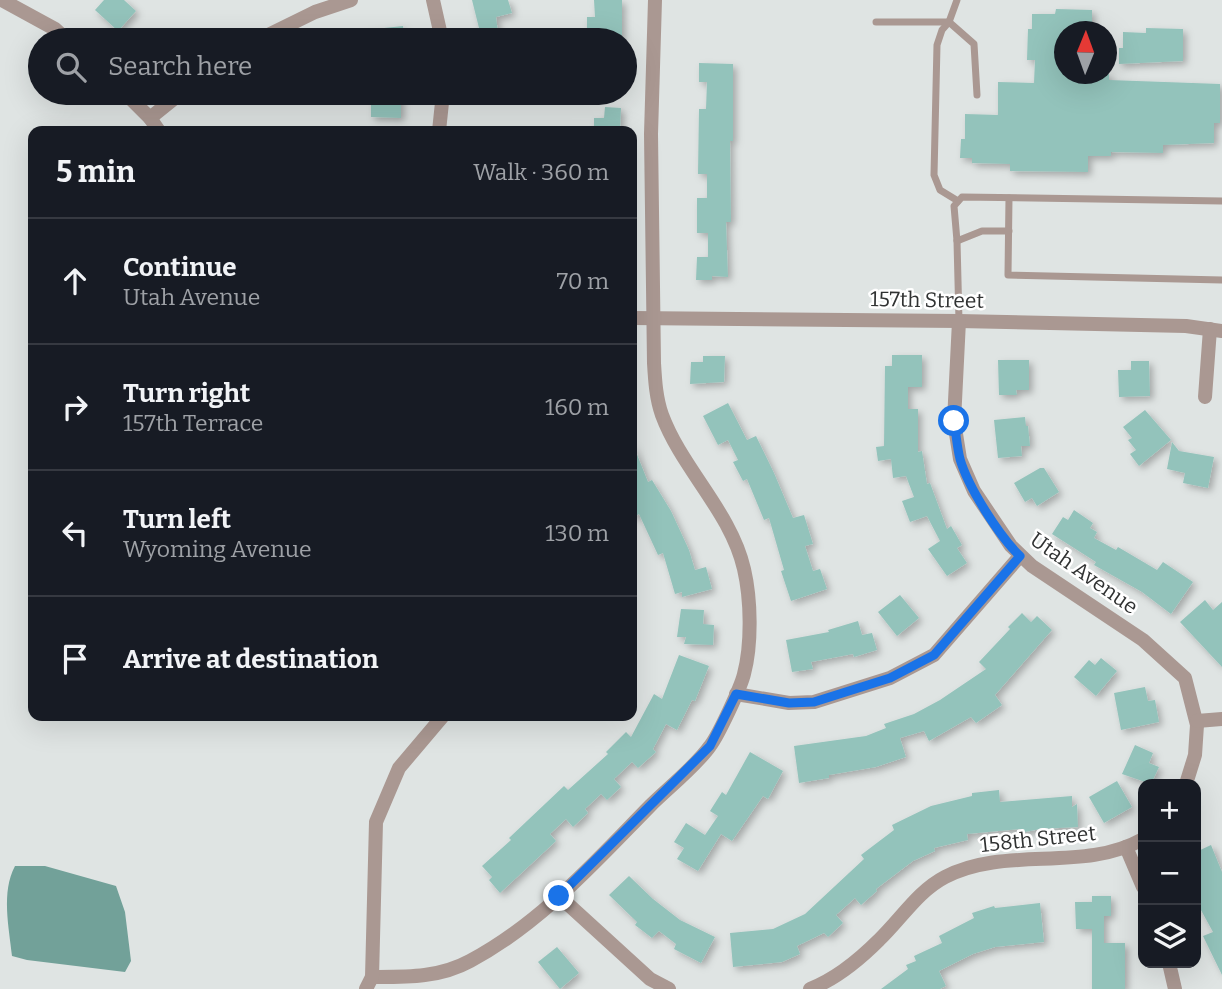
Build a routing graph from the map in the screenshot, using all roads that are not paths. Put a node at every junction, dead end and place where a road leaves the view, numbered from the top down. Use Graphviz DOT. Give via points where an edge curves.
graph roads {
  1 [pos="2,0"];
  2 [pos="351,0"];
  3 [pos="433,0"];
  4 [pos="655,0"];
  5 [pos="957,0"];
  6 [pos="876,22"];
  7 [pos="949,22"];
  8 [pos="53,28"];
  9 [pos="282,28"];
  10 [pos="439,28"];
  11 [pos="977,95"];
  12 [pos="137,105"];
  13 [pos="166,105"];
  14 [pos="442,105"];
  15 [pos="150,118"];
  16 [pos="156,126"];
  17 [pos="440,126"];
  18 [pos="1009,198"];
  19 [pos="958,201"];
  20 [pos="1222,201"];
  21 [pos="1009,232"];
  22 [pos="957,241"];
  23 [pos="1222,280"];
  24 [pos="637,318"];
  25 [pos="654,318"];
  26 [pos="959,321"];
  27 [pos="1216,330"];
  28 [pos="1205,397"];
  29 [pos="1020,556"];
  30 [pos="736,694"];
  31 [pos="1222,719"];
  32 [pos="439,721"];
  33 [pos="1197,722"];
  34 [pos="1188,779"];
  35 [pos="1138,841"];
  36 [pos="1126,847"];
  37 [pos="1138,875"];
  38 [pos="559,896"];
  39 [pos="1170,968"];
  40 [pos="369,983"];
  41 [pos="669,989"];
  42 [pos="810,989"];
  43 [pos="1175,989"];
  1 -- 8 [label="street"];
  2 -- 9 [label="street"];
  3 -- 10 [label="street"];
  4 -- 25 [label="street" via="651,134"];
  5 -- 7 [label="lane"];
  6 -- 7 [label="lane"];
  7 -- 11 [label="lane" via="974,44"];
  7 -- 19 [label="lane" via="937,44 934,175 940,190"];
  12 -- 15 [label="street"];
  13 -- 15 [label="street"];
  14 -- 17 [label="street"];
  15 -- 16 [label="street"];
  18 -- 19 [label="lane" via="962,197"];
  18 -- 20 [label="lane"];
  18 -- 21 [label="lane"];
  19 -- 22 [label="lane" via="954,206"];
  21 -- 22 [label="lane" via="982,231"];
  21 -- 23 [label="lane" via="1008,275"];
  22 -- 26 [label="lane"];
  24 -- 25 [label="street, 157th Street"];
  25 -- 26 [label="street, 157th Street"];
  25 -- 30 [label="street" via="656,389 662,414 735,541 744,568 749,646"];
  26 -- 27 [label="street, 157th Street"];
  26 -- 29 [label="street, Utah Avenue" via="954,421 960,459 974,491"];
  27 -- 28 [label="street"];
  29 -- 30 [label="street" via="934,655 890,678 814,702 789,703"];
  29 -- 33 [label="street, Utah Avenue" via="1143,640 1185,678"];
  30 -- 38 [label="street" via="710,746"];
  31 -- 33 [label="street"];
  32 -- 40 [label="street" via="399,768 376,821"];
  33 -- 34 [label="street"];
  35 -- 36 [label="street, 158th Street"];
  36 -- 37 [label="street"];
  36 -- 42 [label="street, 158th Street" via="1085,856 994,862 944,877 832,980"];
  38 -- 40 [label="street" via="518,931 468,962 424,977"];
  38 -- 41 [label="street" via="650,979"];
  39 -- 43 [label="street"];
}
